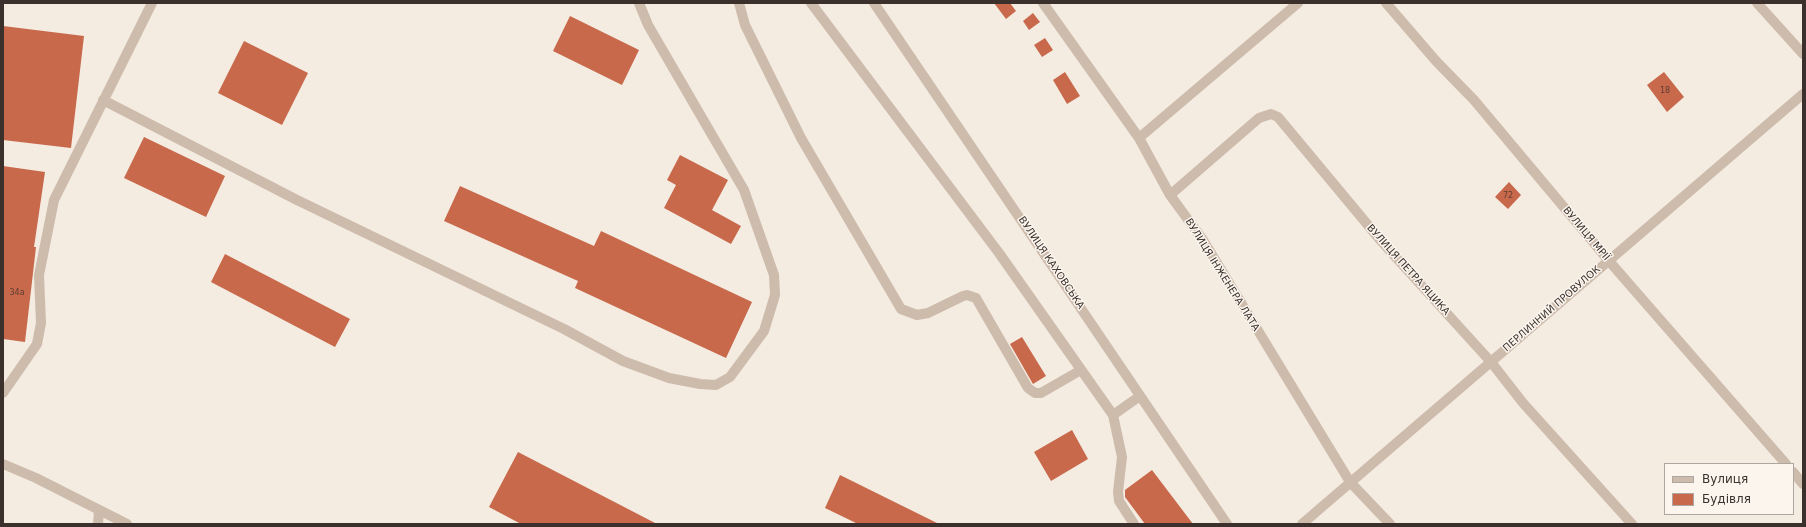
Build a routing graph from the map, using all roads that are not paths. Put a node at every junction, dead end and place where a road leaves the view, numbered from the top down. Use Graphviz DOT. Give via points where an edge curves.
graph roads {
  1 [pos="152,3"];
  2 [pos="639,3"];
  3 [pos="739,3"];
  4 [pos="811,3"];
  5 [pos="874,3"];
  6 [pos="1043,3"];
  7 [pos="1298,3"];
  8 [pos="1386,3"];
  9 [pos="1757,3"];
  10 [pos="1803,54"];
  11 [pos="1803,94"];
  12 [pos="103,100"];
  13 [pos="1139,138"];
  14 [pos="1170,195"];
  15 [pos="1608,261"];
  16 [pos="1491,362"];
  17 [pos="1081,370"];
  18 [pos="3,393"];
  19 [pos="1140,396"];
  20 [pos="1113,415"];
  21 [pos="1785,463"];
  22 [pos="3,464"];
  23 [pos="1794,473"];
  24 [pos="1350,482"];
  25 [pos="1803,484"];
  26 [pos="99,510"];
  27 [pos="98,524"];
  28 [pos="128,524"];
  29 [pos="1134,524"];
  30 [pos="1227,524"];
  31 [pos="1302,524"];
  32 [pos="1390,524"];
  33 [pos="1632,524"];
  1 -- 12 [label="street"];
  2 -- 12 [label="street" via="648,25 744,190 774,275 775,295 764,331 730,377 716,385 669,378 623,361 564,329 297,200"];
  3 -- 17 [label="street" via="745,25 801,138 901,309 917,315 928,313 963,296 976,298 1028,388 1035,392 1041,393"];
  4 -- 17 [label="street" via="999,253"];
  5 -- 19 [label="street, ВУЛИЦЯ КАХОВСЬКА"];
  6 -- 13 [label="street, ВУЛИЦЯ ІНЖЕНЕРА ЛАТА"];
  7 -- 13 [label="street"];
  8 -- 15 [label="street, ВУЛИЦЯ МРІЇ" via="1474,100"];
  9 -- 10 [label="street"];
  11 -- 15 [label="street, ПЕРЛИННИЙ ПРОВУЛОК"];
  12 -- 18 [label="street" via="54,200 39,275 41,323 36,344"];
  13 -- 14 [label="street, ВУЛИЦЯ ІНЖЕНЕРА ЛАТА"];
  14 -- 16 [label="street, ВУЛИЦЯ ПЕТРА ЯЦИКА" via="1258,118 1271,114 1278,117 1382,242"];
  14 -- 24 [label="street, ВУЛИЦЯ ІНЖЕНЕРА ЛАТА" via="1203,240"];
  15 -- 16 [label="street, ПЕРЛИННИЙ ПРОВУЛОК"];
  15 -- 21 [label="street, ВУЛИЦЯ МРІЇ"];
  16 -- 24 [label="street, ПЕРЛИННИЙ ПРОВУЛОК"];
  16 -- 33 [label="street, ВУЛИЦЯ ПЕТРА ЯЦИКА" via="1523,403"];
  17 -- 20 [label="street"];
  19 -- 20 [label="street"];
  19 -- 30 [label="street, ВУЛИЦЯ КАХОВСЬКА"];
  20 -- 29 [label="street" via="1122,457 1119,502"];
  22 -- 26 [label="street"];
  23 -- 25 [label="street"];
  24 -- 31 [label="street, ПЕРЛИННИЙ ПРОВУЛОК"];
  24 -- 32 [label="street, ВУЛИЦЯ ІНЖЕНЕРА ЛАТА"];
  26 -- 27 [label="street"];
  26 -- 28 [label="street"];
}
